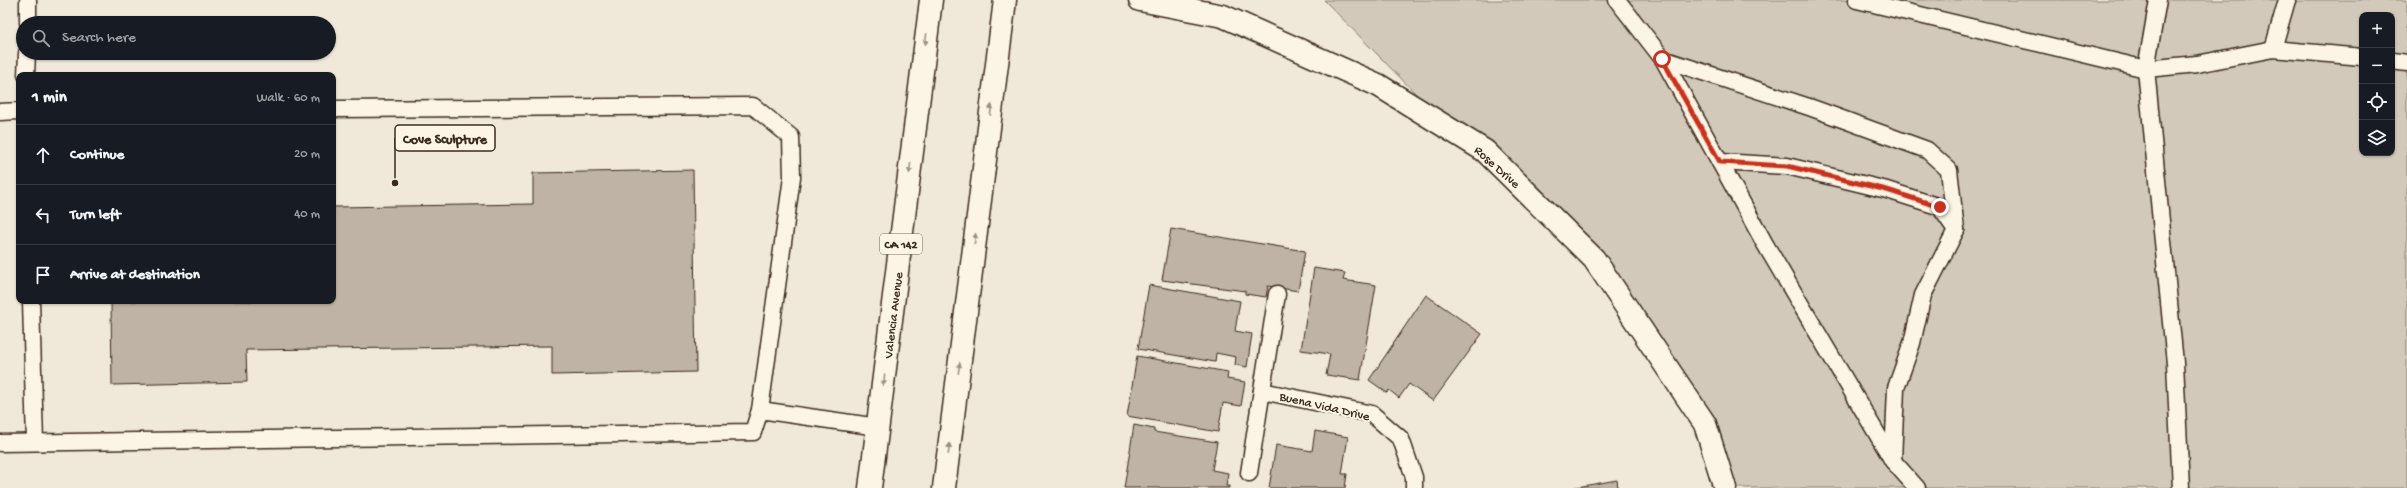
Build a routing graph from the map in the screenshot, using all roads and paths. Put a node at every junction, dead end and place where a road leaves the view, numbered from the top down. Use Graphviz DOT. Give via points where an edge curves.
graph roads {
  1 [pos="28,0"];
  2 [pos="931,0"];
  3 [pos="1005,0"];
  4 [pos="1140,0"];
  5 [pos="1617,0"];
  6 [pos="1858,0"];
  7 [pos="2158,0"];
  8 [pos="2286,0"];
  9 [pos="28,16"];
  10 [pos="2272,49"];
  11 [pos="2359,57"];
  12 [pos="1662,59"];
  13 [pos="27,60"];
  14 [pos="2395,61"];
  15 [pos="2407,63"];
  16 [pos="2146,69"];
  17 [pos="26,72"];
  18 [pos="336,109"];
  19 [pos="16,111"];
  20 [pos="0,112"];
  21 [pos="1720,162"];
  22 [pos="1956,230"];
  23 [pos="1277,294"];
  24 [pos="31,304"];
  25 [pos="1262,391"];
  26 [pos="760,410"];
  27 [pos="878,427"];
  28 [pos="35,442"];
  29 [pos="0,443"];
  30 [pos="1893,461"];
  31 [pos="1249,473"];
  32 [pos="870,488"];
  33 [pos="944,488"];
  34 [pos="1414,488"];
  35 [pos="1725,488"];
  36 [pos="1917,488"];
  37 [pos="2181,488"];
  1 -- 9 [label="lane"];
  2 -- 27 [label="main road, Valencia Avenue / CA 142, one-way"];
  33 -- 3 [label="main road, one-way"];
  4 -- 35 [label="main road, Rose Drive" via="1223,16 1378,85 1485,151 1594,259 1705,424"];
  5 -- 12 [label="lane"];
  6 -- 16 [label="lane"];
  7 -- 16 [label="lane"];
  8 -- 10 [label="lane"];
  10 -- 11 [label="lane"];
  10 -- 16 [label="lane" via="2197,64"];
  12 -- 21 [label="lane"];
  12 -- 22 [label="lane" via="1812,108 1927,150 1949,170"];
  13 -- 17 [label="lane"];
  14 -- 15 [label="lane"];
  16 -- 37 [label="lane" via="2175,363"];
  18 -- 26 [label="lane" via="753,106 791,137 792,177"];
  19 -- 20 [label="lane"];
  21 -- 22 [label="lane" via="1787,166 1887,190 1940,207"];
  21 -- 30 [label="lane"];
  22 -- 30 [label="lane" via="1924,295 1912,343 1896,388"];
  23 -- 25 [label="lane"];
  24 -- 28 [label="lane"];
  25 -- 31 [label="lane"];
  25 -- 34 [label="lane, Buena Vida Drive" via="1372,414 1401,439 1414,477"];
  26 -- 27 [label="lane"];
  26 -- 28 [label="lane" via="753,432"];
  27 -- 32 [label="main road, Valencia Avenue / CA 142"];
  28 -- 29 [label="lane"];
  30 -- 36 [label="lane"];
}
